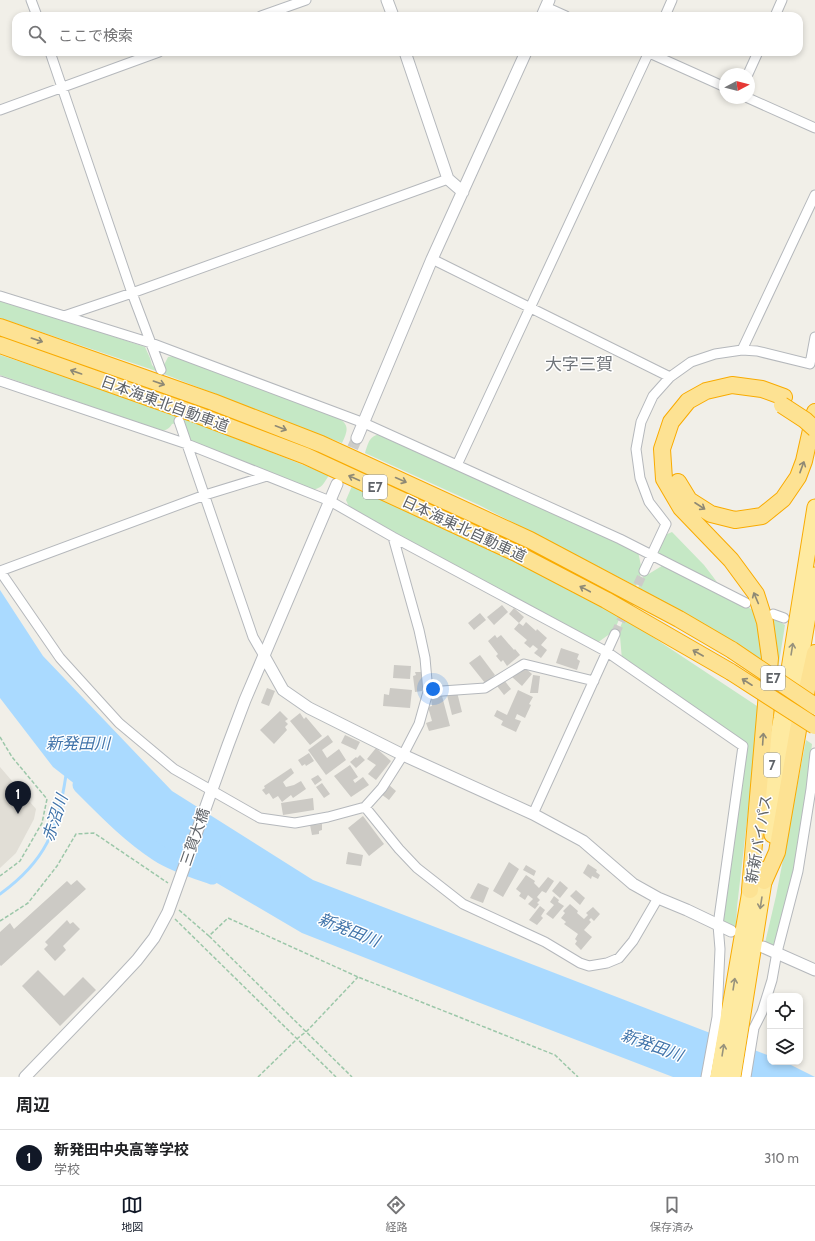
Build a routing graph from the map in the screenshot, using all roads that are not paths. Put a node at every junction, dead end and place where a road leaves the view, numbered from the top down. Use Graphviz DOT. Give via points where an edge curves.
graph roads {
  1 [pos="31,0"];
  2 [pos="306,0"];
  3 [pos="387,0"];
  4 [pos="672,0"];
  5 [pos="782,0"];
  6 [pos="546,8"];
  7 [pos="36,12"];
  8 [pos="272,12"];
  9 [pos="392,12"];
  10 [pos="556,12"];
  11 [pos="667,12"];
  12 [pos="777,12"];
  13 [pos="51,56"];
  14 [pos="148,56"];
  15 [pos="406,56"];
  16 [pos="524,56"];
  17 [pos="646,56"];
  18 [pos="657,56"];
  19 [pos="756,56"];
  20 [pos="751,68"];
  21 [pos="719,85"];
  22 [pos="62,86"];
  23 [pos="755,101"];
  24 [pos="0,110"];
  25 [pos="815,128"];
  26 [pos="448,179"];
  27 [pos="463,192"];
  28 [pos="815,195"];
  29 [pos="432,260"];
  30 [pos="132,293"];
  31 [pos="0,296"];
  32 [pos="529,308"];
  33 [pos="64,316"];
  34 [pos="0,327"];
  35 [pos="815,337"];
  36 [pos="151,343"];
  37 [pos="0,345"];
  38 [pos="742,350"];
  39 [pos="161,370"];
  40 [pos="670,377"];
  41 [pos="0,381"];
  42 [pos="783,401"];
  43 [pos="815,412"];
  44 [pos="815,418"];
  45 [pos="179,421"];
  46 [pos="364,423"];
  47 [pos="815,429"];
  48 [pos="357,438"];
  49 [pos="187,444"];
  50 [pos="457,465"];
  51 [pos="267,476"];
  52 [pos="338,484"];
  53 [pos="204,495"];
  54 [pos="330,501"];
  55 [pos="815,507"];
  56 [pos="393,537"];
  57 [pos="651,555"];
  58 [pos="0,571"];
  59 [pos="644,571"];
  60 [pos="815,575"];
  61 [pos="746,603"];
  62 [pos="773,614"];
  63 [pos="784,618"];
  64 [pos="615,634"];
  65 [pos="607,652"];
  66 [pos="815,653"];
  67 [pos="264,656"];
  68 [pos="594,681"];
  69 [pos="428,692"];
  70 [pos="815,706"];
  71 [pos="812,725"];
  72 [pos="815,753"];
  73 [pos="403,755"];
  74 [pos="813,791"];
  75 [pos="210,795"];
  76 [pos="365,807"];
  77 [pos="533,814"];
  78 [pos="764,881"];
  79 [pos="750,890"];
  80 [pos="658,898"];
  81 [pos="718,925"];
  82 [pos="731,932"];
  83 [pos="763,947"];
  84 [pos="777,952"];
  85 [pos="815,970"];
  86 [pos="735,1023"];
  87 [pos="24,1077"];
  88 [pos="706,1077"];
  89 [pos="718,1077"];
  90 [pos="733,1077"];
  91 [pos="746,1077"];
  1 -- 7 [label="street"];
  2 -- 8 [label="street"];
  3 -- 9 [label="street"];
  4 -- 11 [label="street"];
  5 -- 12 [label="street"];
  6 -- 10 [label="street"];
  13 -- 22 [label="street"];
  14 -- 22 [label="street"];
  15 -- 26 [label="street"];
  16 -- 27 [label="street"];
  17 -- 32 [label="street"];
  18 -- 21 [label="street"];
  19 -- 20 [label="street"];
  22 -- 24 [label="street"];
  22 -- 30 [label="street"];
  23 -- 25 [label="street"];
  26 -- 27 [label="street"];
  26 -- 30 [label="street"];
  27 -- 29 [label="street"];
  28 -- 38 [label="street"];
  29 -- 32 [label="street"];
  29 -- 46 [label="street"];
  30 -- 33 [label="street"];
  30 -- 36 [label="street"];
  31 -- 33 [label="street"];
  32 -- 40 [label="street"];
  32 -- 50 [label="street"];
  33 -- 36 [label="street"];
  34 -- 70 [label="highway, 日本海東北自動車道 / E7, one-way, bridge" via="213,402 321,444 530,540 679,619 732,650"];
  35 -- 38 [label="street" via="810,364 757,351"];
  36 -- 39 [label="street"];
  36 -- 46 [label="street"];
  71 -- 37 [label="highway, 日本海東北自動車道 / E7, one-way, bridge" via="732,672 606,600 516,553 320,462 198,415"];
  38 -- 40 [label="street" via="715,354 691,362"];
  40 -- 57 [label="street" via="653,396 641,422 636,449 640,478 649,502 666,524"];
  41 -- 49 [label="street"];
  42 -- 43 [label="highway, one-way" via="732,394 709,399 694,409 678,428 672,449 675,477 689,500 711,514 735,520 762,516 783,499 798,477"];
  42 -- 44 [label="highway" via="809,412"];
  42 -- 47 [label="highway, bridge"];
  79 -- 42 [label="highway, one-way" via="770,658 766,628 756,594 731,560 681,508 664,479 662,449 671,422 688,401 706,391 732,385 762,389"];
  45 -- 49 [label="street"];
  46 -- 48 [label="street"];
  46 -- 50 [label="street"];
  49 -- 51 [label="street"];
  49 -- 53 [label="street"];
  50 -- 57 [label="street"];
  51 -- 53 [label="street"];
  51 -- 54 [label="street"];
  52 -- 54 [label="street, 三賀大橋"];
  53 -- 58 [label="street"];
  53 -- 67 [label="street" via="253,637"];
  54 -- 56 [label="street"];
  54 -- 67 [label="street, 三賀大橋"];
  79 -- 55 [label="highway, 新新バイパス / 7, one-way"];
  56 -- 65 [label="street"];
  56 -- 69 [label="street" via="422,644"];
  57 -- 59 [label="street"];
  57 -- 61 [label="street"];
  58 -- 75 [label="street" via="60,658 119,723"];
  60 -- 78 [label="highway, 新新バイパス / 7"];
  62 -- 63 [label="street"];
  64 -- 65 [label="street"];
  65 -- 68 [label="street"];
  65 -- 81 [label="street" via="743,746"];
  66 -- 78 [label="highway" via="798,730 777,852"];
  67 -- 73 [label="street" via="283,690 309,708"];
  67 -- 75 [label="street, 三賀大橋" via="230,737"];
  68 -- 69 [label="street" via="524,664 485,688"];
  68 -- 77 [label="street"];
  69 -- 73 [label="street" via="419,724"];
  72 -- 74 [label="street"];
  73 -- 76 [label="street" via="382,788"];
  73 -- 77 [label="street"];
  74 -- 84 [label="street" via="798,871"];
  75 -- 76 [label="street" via="260,818 295,823"];
  75 -- 87 [label="street, 三賀大橋" via="170,908 154,938 109,990"];
  76 -- 80 [label="street" via="417,868 463,904 546,942 589,966 619,958 633,941"];
  77 -- 80 [label="street" via="583,840 633,884"];
  78 -- 86 [label="highway, 新新バイパス / 7, one-way"];
  86 -- 79 [label="highway, 新新バイパス / 7, one-way"];
  80 -- 81 [label="street"];
  81 -- 82 [label="street"];
  81 -- 86 [label="street" via="720,949"];
  83 -- 84 [label="street"];
  84 -- 85 [label="street"];
  84 -- 86 [label="street" via="762,1012"];
  86 -- 88 [label="street"];
  89 -- 86 [label="highway, 新新バイパス / 7, one-way"];
  86 -- 90 [label="highway, 新新バイパス / 7"];
  86 -- 91 [label="street"];
}
